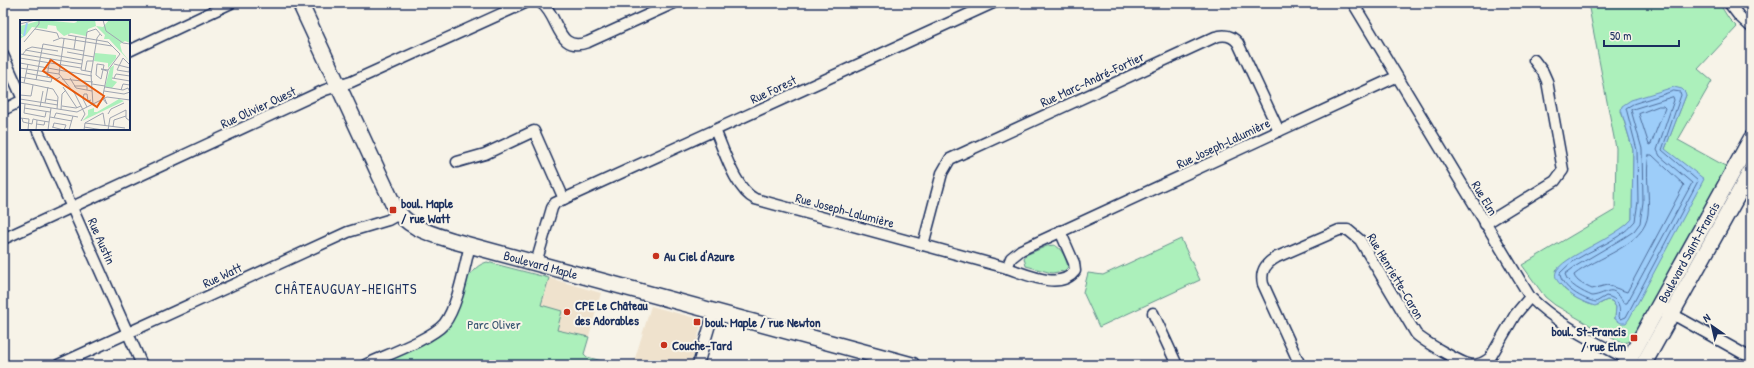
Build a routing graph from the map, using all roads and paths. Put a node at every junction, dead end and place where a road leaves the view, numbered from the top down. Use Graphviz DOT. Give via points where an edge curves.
graph roads {
  1 [pos="231,3"];
  2 [pos="300,3"];
  3 [pos="525,3"];
  4 [pos="541,3"];
  5 [pos="674,3"];
  6 [pos="993,3"];
  7 [pos="1353,3"];
  8 [pos="1730,3"];
  9 [pos="1751,27"];
  10 [pos="130,51"];
  11 [pos="3,55"];
  12 [pos="1534,60"];
  13 [pos="1396,77"];
  14 [pos="338,86"];
  15 [pos="20,93"];
  16 [pos="20,102"];
  17 [pos="3,110"];
  18 [pos="37,130"];
  19 [pos="715,130"];
  20 [pos="1279,131"];
  21 [pos="1751,139"];
  22 [pos="457,162"];
  23 [pos="1751,171"];
  24 [pos="564,198"];
  25 [pos="72,206"];
  26 [pos="399,214"];
  27 [pos="1485,224"];
  28 [pos="1060,232"];
  29 [pos="3,239"];
  30 [pos="470,245"];
  31 [pos="923,245"];
  32 [pos="536,263"];
  33 [pos="1007,268"];
  34 [pos="1530,297"];
  35 [pos="1666,310"];
  36 [pos="714,311"];
  37 [pos="1153,313"];
  38 [pos="128,333"];
  39 [pos="1751,358"];
  40 [pos="1631,363"];
  41 [pos="58,365"];
  42 [pos="142,365"];
  43 [pos="365,365"];
  44 [pos="698,365"];
  45 [pos="912,365"];
  46 [pos="1177,365"];
  47 [pos="1300,365"];
  48 [pos="1643,365"];
  1 -- 10 [label="street"];
  2 -- 14 [label="street, Boulevard Maple"];
  3 -- 14 [label="street, Rue Olivier Ouest"];
  4 -- 5 [label="street" via="548,8 564,38 576,45"];
  6 -- 19 [label="street, Rue Forest"];
  7 -- 13 [label="street, Rue Elm"];
  8 -- 9 [label="street"];
  11 -- 15 [label="street"];
  12 -- 27 [label="street" via="1547,81 1562,170 1555,181"];
  13 -- 20 [label="street, Rue Joseph-Lalumière"];
  13 -- 27 [label="street, Rue Elm"];
  14 -- 25 [label="street, Rue Olivier Ouest"];
  14 -- 26 [label="street, Boulevard Maple"];
  16 -- 17 [label="street"];
  18 -- 25 [label="street, Rue Austin"];
  19 -- 24 [label="street, Rue Forest"];
  19 -- 31 [label="street, Rue Joseph-Lalumière" via="740,186 748,196"];
  20 -- 28 [label="street, Rue Joseph-Lalumière"];
  20 -- 31 [label="street, Rue Marc-André-Fortier" via="1238,43 1230,36 1220,35 950,159 942,172"];
  21 -- 35 [label="street, Boulevard Saint-Francis"];
  22 -- 24 [label="street" via="485,154 534,131"];
  23 -- 35 [label="street, Boulevard Saint-Francis"];
  24 -- 32 [label="street, Rue Forest" via="552,208"];
  25 -- 29 [label="street, Rue Olivier Ouest"];
  25 -- 38 [label="street, Rue Austin"];
  26 -- 30 [label="street, Boulevard Maple" via="426,232"];
  26 -- 38 [label="street, Rue Watt" via="348,232"];
  27 -- 34 [label="street, Rue Elm"];
  28 -- 33 [label="street, Rue Joseph-Lalumière" via="1015,254 1008,262"];
  28 -- 33 [label="street, Rue Joseph-Lalumière" via="1074,263 1073,274 1056,281"];
  30 -- 32 [label="street, Boulevard Maple"];
  30 -- 43 [label="street" via="454,301 443,325 428,336"];
  31 -- 33 [label="street, Rue Joseph-Lalumière"];
  32 -- 36 [label="street, Boulevard Maple"];
  34 -- 40 [label="street, Rue Elm" via="1563,324"];
  34 -- 47 [label="street, Rue Henriette-Caron" via="1515,315 1490,358 1483,363 1471,365 1420,338 1360,240 1353,233 1344,229 1339,230 1277,257 1268,262 1263,271 1263,284"];
  35 -- 39 [label="street"];
  35 -- 40 [label="street, Boulevard Saint-Francis"];
  35 -- 48 [label="street, Boulevard Saint-Francis"];
  36 -- 44 [label="street"];
  36 -- 45 [label="street, Boulevard Maple"];
  37 -- 46 [label="street"];
  38 -- 41 [label="street, Rue Watt"];
  38 -- 42 [label="street, Rue Austin"];
}
